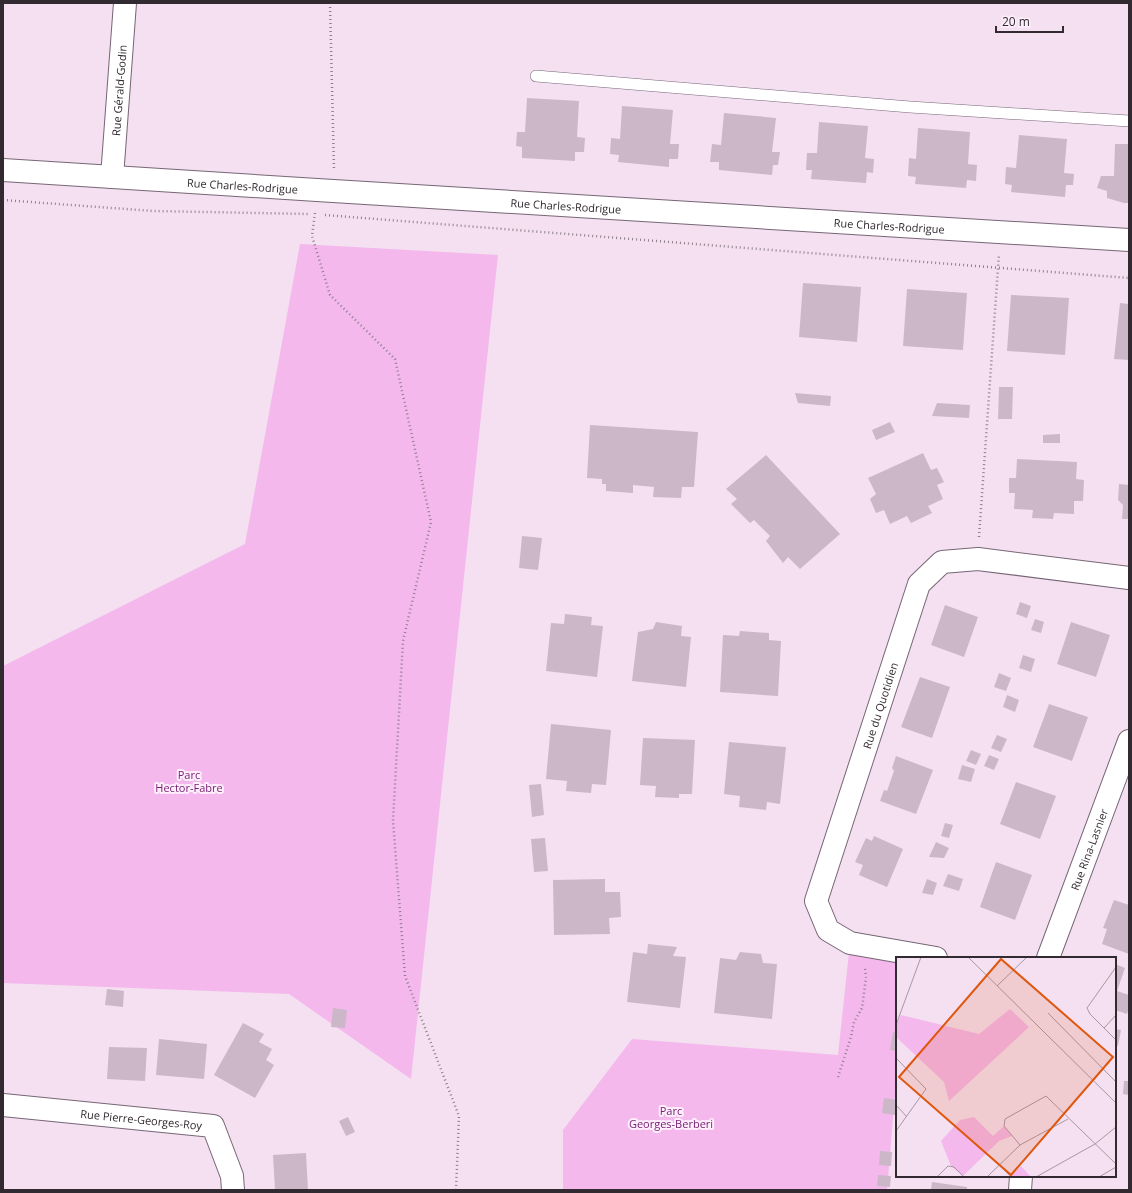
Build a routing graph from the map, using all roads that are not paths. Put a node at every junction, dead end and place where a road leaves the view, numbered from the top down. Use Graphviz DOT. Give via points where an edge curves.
graph roads {
  1 [pos="125,3"];
  2 [pos="536,76"];
  3 [pos="1129,122"];
  4 [pos="3,170"];
  5 [pos="112,177"];
  6 [pos="1129,240"];
  7 [pos="1129,578"];
  8 [pos="1129,741"];
  9 [pos="930,957"];
  10 [pos="1048,957"];
  11 [pos="3,1105"];
  12 [pos="1021,1177"];
  13 [pos="233,1190"];
  14 [pos="1020,1190"];
  1 -- 5 [label="street, Rue Gérald-Godin"];
  2 -- 3 [label="lane"];
  4 -- 5 [label="street, Rue Charles-Rodrigue"];
  5 -- 6 [label="street, Rue Charles-Rodrigue"];
  7 -- 9 [label="street, Rue du Quotidien" via="978,559 942,562 919,584 816,902 828,930 850,943"];
  8 -- 10 [label="street, Rue Rina-Lasnier"];
  11 -- 13 [label="street, Rue Pierre-Georges-Roy" via="213,1126 232,1176"];
  12 -- 14 [label="street"];
}
